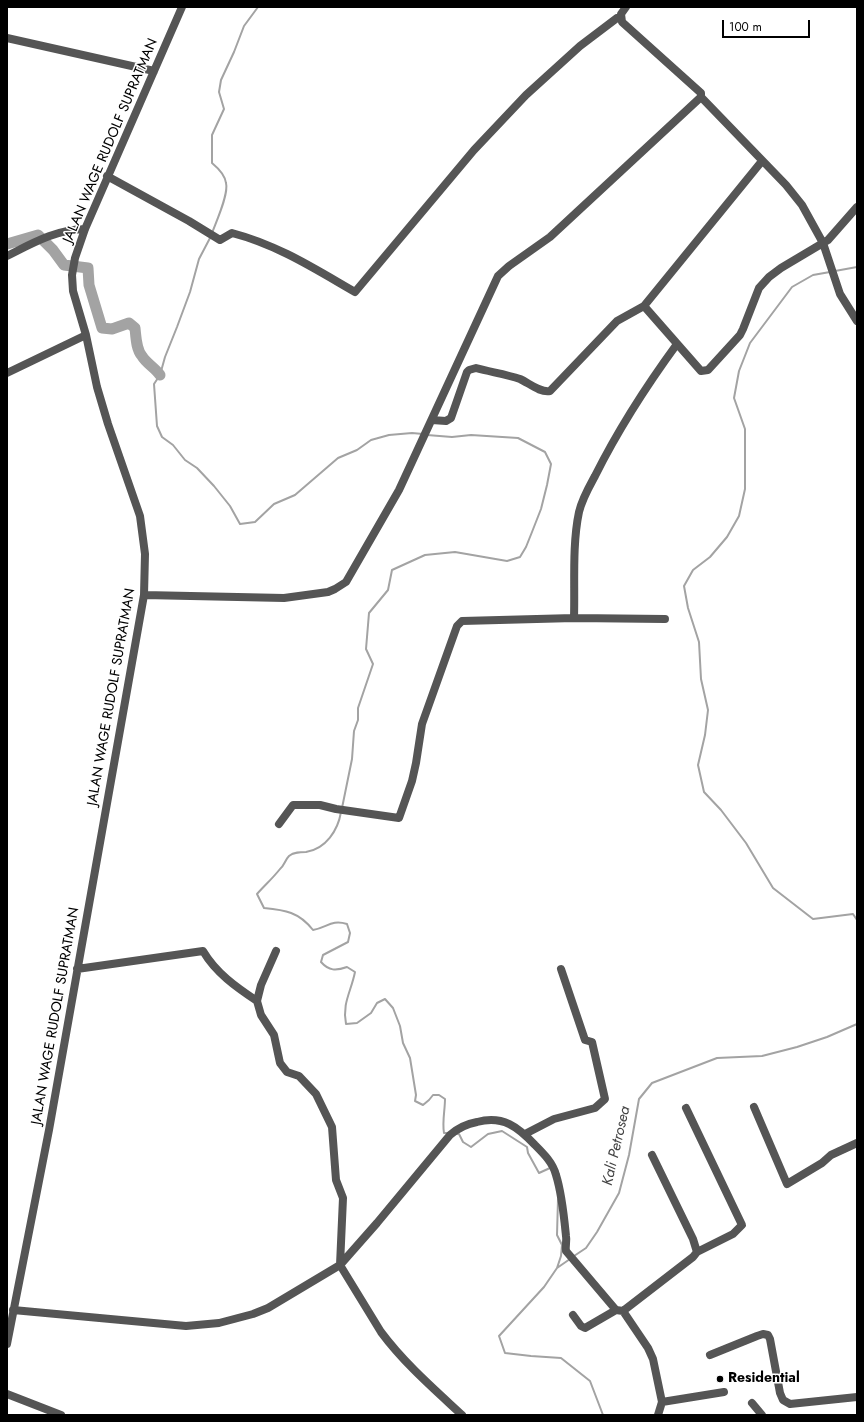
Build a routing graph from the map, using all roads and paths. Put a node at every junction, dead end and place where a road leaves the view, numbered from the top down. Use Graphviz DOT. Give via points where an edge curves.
graph roads {
  1 [pos="182,7"];
  2 [pos="626,7"];
  3 [pos="617,18"];
  4 [pos="7,38"];
  5 [pos="154,71"];
  6 [pos="701,97"];
  7 [pos="762,161"];
  8 [pos="107,176"];
  9 [pos="857,207"];
  10 [pos="85,228"];
  11 [pos="823,243"];
  12 [pos="7,256"];
  13 [pos="644,306"];
  14 [pos="857,321"];
  15 [pos="86,335"];
  16 [pos="677,344"];
  17 [pos="7,373"];
  18 [pos="430,423"];
  19 [pos="144,595"];
  20 [pos="574,618"];
  21 [pos="665,619"];
  22 [pos="279,824"];
  23 [pos="276,951"];
  24 [pos="561,969"];
  25 [pos="78,970"];
  26 [pos="257,1001"];
  27 [pos="754,1107"];
  28 [pos="686,1108"];
  29 [pos="525,1134"];
  30 [pos="857,1143"];
  31 [pos="652,1155"];
  32 [pos="697,1252"];
  33 [pos="340,1264"];
  34 [pos="619,1311"];
  35 [pos="11,1315"];
  36 [pos="573,1315"];
  37 [pos="7,1344"];
  38 [pos="710,1355"];
  39 [pos="724,1392"];
  40 [pos="7,1394"];
  41 [pos="857,1397"];
  42 [pos="662,1402"];
  43 [pos="752,1402"];
  44 [pos="61,1415"];
  45 [pos="462,1415"];
  46 [pos="658,1415"];
  47 [pos="762,1415"];
  1 -- 5 [label="street, JALAN WAGE RUDOLF SUPRATMAN"];
  2 -- 6 [label="street" via="620,18 624,24 701,93"];
  3 -- 8 [label="street" via="580,46 526,95 474,150 355,292 283,251 251,238 232,233 220,240"];
  4 -- 5 [label="street"];
  5 -- 8 [label="street, JALAN WAGE RUDOLF SUPRATMAN"];
  6 -- 7 [label="street"];
  6 -- 18 [label="street" via="550,237 498,276"];
  7 -- 11 [label="street" via="786,184 802,205"];
  7 -- 13 [label="street"];
  8 -- 10 [label="street, JALAN WAGE RUDOLF SUPRATMAN"];
  9 -- 11 [label="street"];
  10 -- 12 [label="street" via="48,237"];
  10 -- 15 [label="street, JALAN WAGE RUDOLF SUPRATMAN" via="72,275 73,291"];
  11 -- 14 [label="street" via="840,294"];
  11 -- 16 [label="street" via="781,268 759,288 740,335 708,370 701,371 697,368"];
  13 -- 16 [label="street"];
  13 -- 18 [label="street" via="617,321 550,391 518,379 473,368 467,372 451,418"];
  15 -- 17 [label="street"];
  15 -- 19 [label="street, JALAN WAGE RUDOLF SUPRATMAN" via="97,388 140,516 145,554"];
  16 -- 20 [label="street" via="629,416 582,501 575,537"];
  18 -- 19 [label="street" via="399,490 342,586 328,592 284,598"];
  19 -- 25 [label="street, JALAN WAGE RUDOLF SUPRATMAN"];
  20 -- 21 [label="street"];
  20 -- 22 [label="street" via="465,620 459,623 422,724 416,764 399,818 336,809 320,804 293,805"];
  23 -- 26 [label="street"];
  24 -- 29 [label="street" via="585,1040 592,1042 605,1100 595,1108 554,1119"];
  25 -- 26 [label="street" via="203,951 217,970 232,984"];
  25 -- 35 [label="street, JALAN WAGE RUDOLF SUPRATMAN" via="17,1296"];
  26 -- 33 [label="street" via="261,1015 274,1035 280,1063 287,1072 299,1076 316,1094 332,1127 336,1180 343,1198"];
  27 -- 30 [label="street" via="787,1184 831,1155"];
  28 -- 32 [label="street" via="742,1225 734,1234"];
  29 -- 33 [label="street" via="509,1123 486,1119 470,1123 452,1133"];
  29 -- 34 [label="street" via="551,1163 556,1174 567,1238 565,1247 569,1256"];
  31 -- 32 [label="street"];
  32 -- 34 [label="street"];
  33 -- 35 [label="street" via="260,1311 202,1326"];
  33 -- 45 [label="street" via="388,1342"];
  34 -- 36 [label="street" via="585,1328"];
  34 -- 42 [label="street" via="648,1348 656,1370"];
  35 -- 37 [label="street, JALAN WAGE RUDOLF SUPRATMAN"];
  38 -- 41 [label="street" via="757,1336 768,1335 780,1393 786,1402 790,1404"];
  39 -- 42 [label="street"];
  40 -- 44 [label="street"];
  42 -- 46 [label="street"];
  43 -- 47 [label="street"];
}
